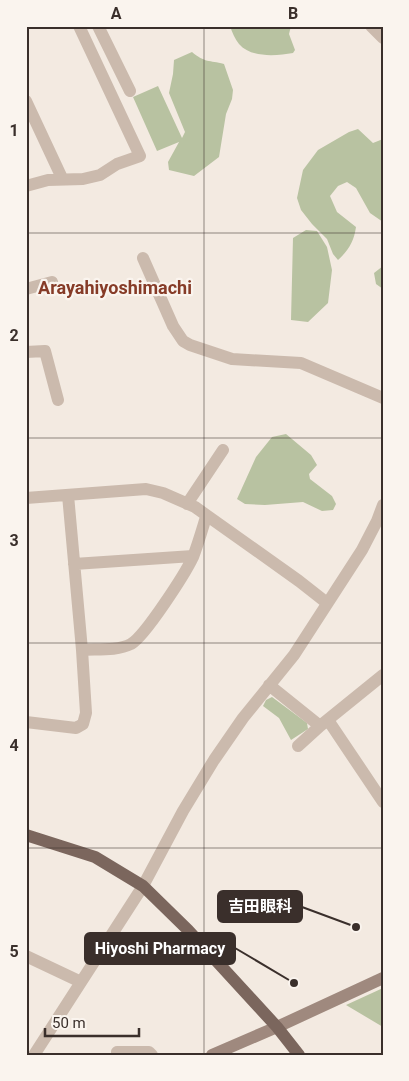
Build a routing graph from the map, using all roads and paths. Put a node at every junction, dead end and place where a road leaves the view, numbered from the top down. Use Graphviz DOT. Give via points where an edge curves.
graph roads {
  1 [pos="79,26"];
  2 [pos="98,26"];
  3 [pos="371,26"];
  4 [pos="383,38"];
  5 [pos="130,91"];
  6 [pos="26,101"];
  7 [pos="62,178"];
  8 [pos="26,186"];
  9 [pos="143,258"];
  10 [pos="52,282"];
  11 [pos="26,289"];
  12 [pos="26,352"];
  13 [pos="383,398"];
  14 [pos="58,400"];
  15 [pos="223,450"];
  16 [pos="68,495"];
  17 [pos="26,498"];
  18 [pos="188,504"];
  19 [pos="383,505"];
  20 [pos="206,517"];
  21 [pos="193,556"];
  22 [pos="74,564"];
  23 [pos="328,603"];
  24 [pos="82,650"];
  25 [pos="383,675"];
  26 [pos="269,685"];
  27 [pos="26,722"];
  28 [pos="324,723"];
  29 [pos="298,746"];
  30 [pos="383,802"];
  31 [pos="26,835"];
  32 [pos="143,886"];
  33 [pos="26,956"];
  34 [pos="383,978"];
  35 [pos="81,982"];
  36 [pos="277,1027"];
  37 [pos="34,1055"];
  38 [pos="118,1055"];
  39 [pos="152,1055"];
  40 [pos="212,1055"];
  41 [pos="299,1055"];
  1 -- 7 [label="street" via="140,156 117,164 100,175 83,179"];
  2 -- 5 [label="street"];
  3 -- 4 [label="street"];
  6 -- 7 [label="street"];
  7 -- 8 [label="street"];
  9 -- 13 [label="street" via="172,326 183,341 232,359 301,363"];
  10 -- 11 [label="street"];
  12 -- 14 [label="street" via="45,350"];
  15 -- 18 [label="street"];
  16 -- 17 [label="street"];
  16 -- 18 [label="street" via="146,489"];
  16 -- 22 [label="street"];
  18 -- 20 [label="street"];
  19 -- 23 [label="street" via="362,550"];
  20 -- 21 [label="street"];
  20 -- 23 [label="street"];
  21 -- 22 [label="street"];
  21 -- 24 [label="street" via="147,628 131,644 112,649"];
  22 -- 24 [label="street"];
  23 -- 26 [label="street" via="294,655"];
  24 -- 27 [label="street" via="86,713 83,724 76,728"];
  25 -- 28 [label="street"];
  26 -- 28 [label="street"];
  26 -- 32 [label="street" via="214,760"];
  28 -- 29 [label="street"];
  28 -- 30 [label="street"];
  31 -- 32 [label="main road" via="95,856"];
  32 -- 35 [label="street"];
  32 -- 36 [label="main road"];
  33 -- 35 [label="street"];
  34 -- 36 [label="street"];
  35 -- 37 [label="street"];
  36 -- 40 [label="street"];
  36 -- 41 [label="main road"];
  38 -- 39 [label="street" via="117,1052 149,1052"];
}
